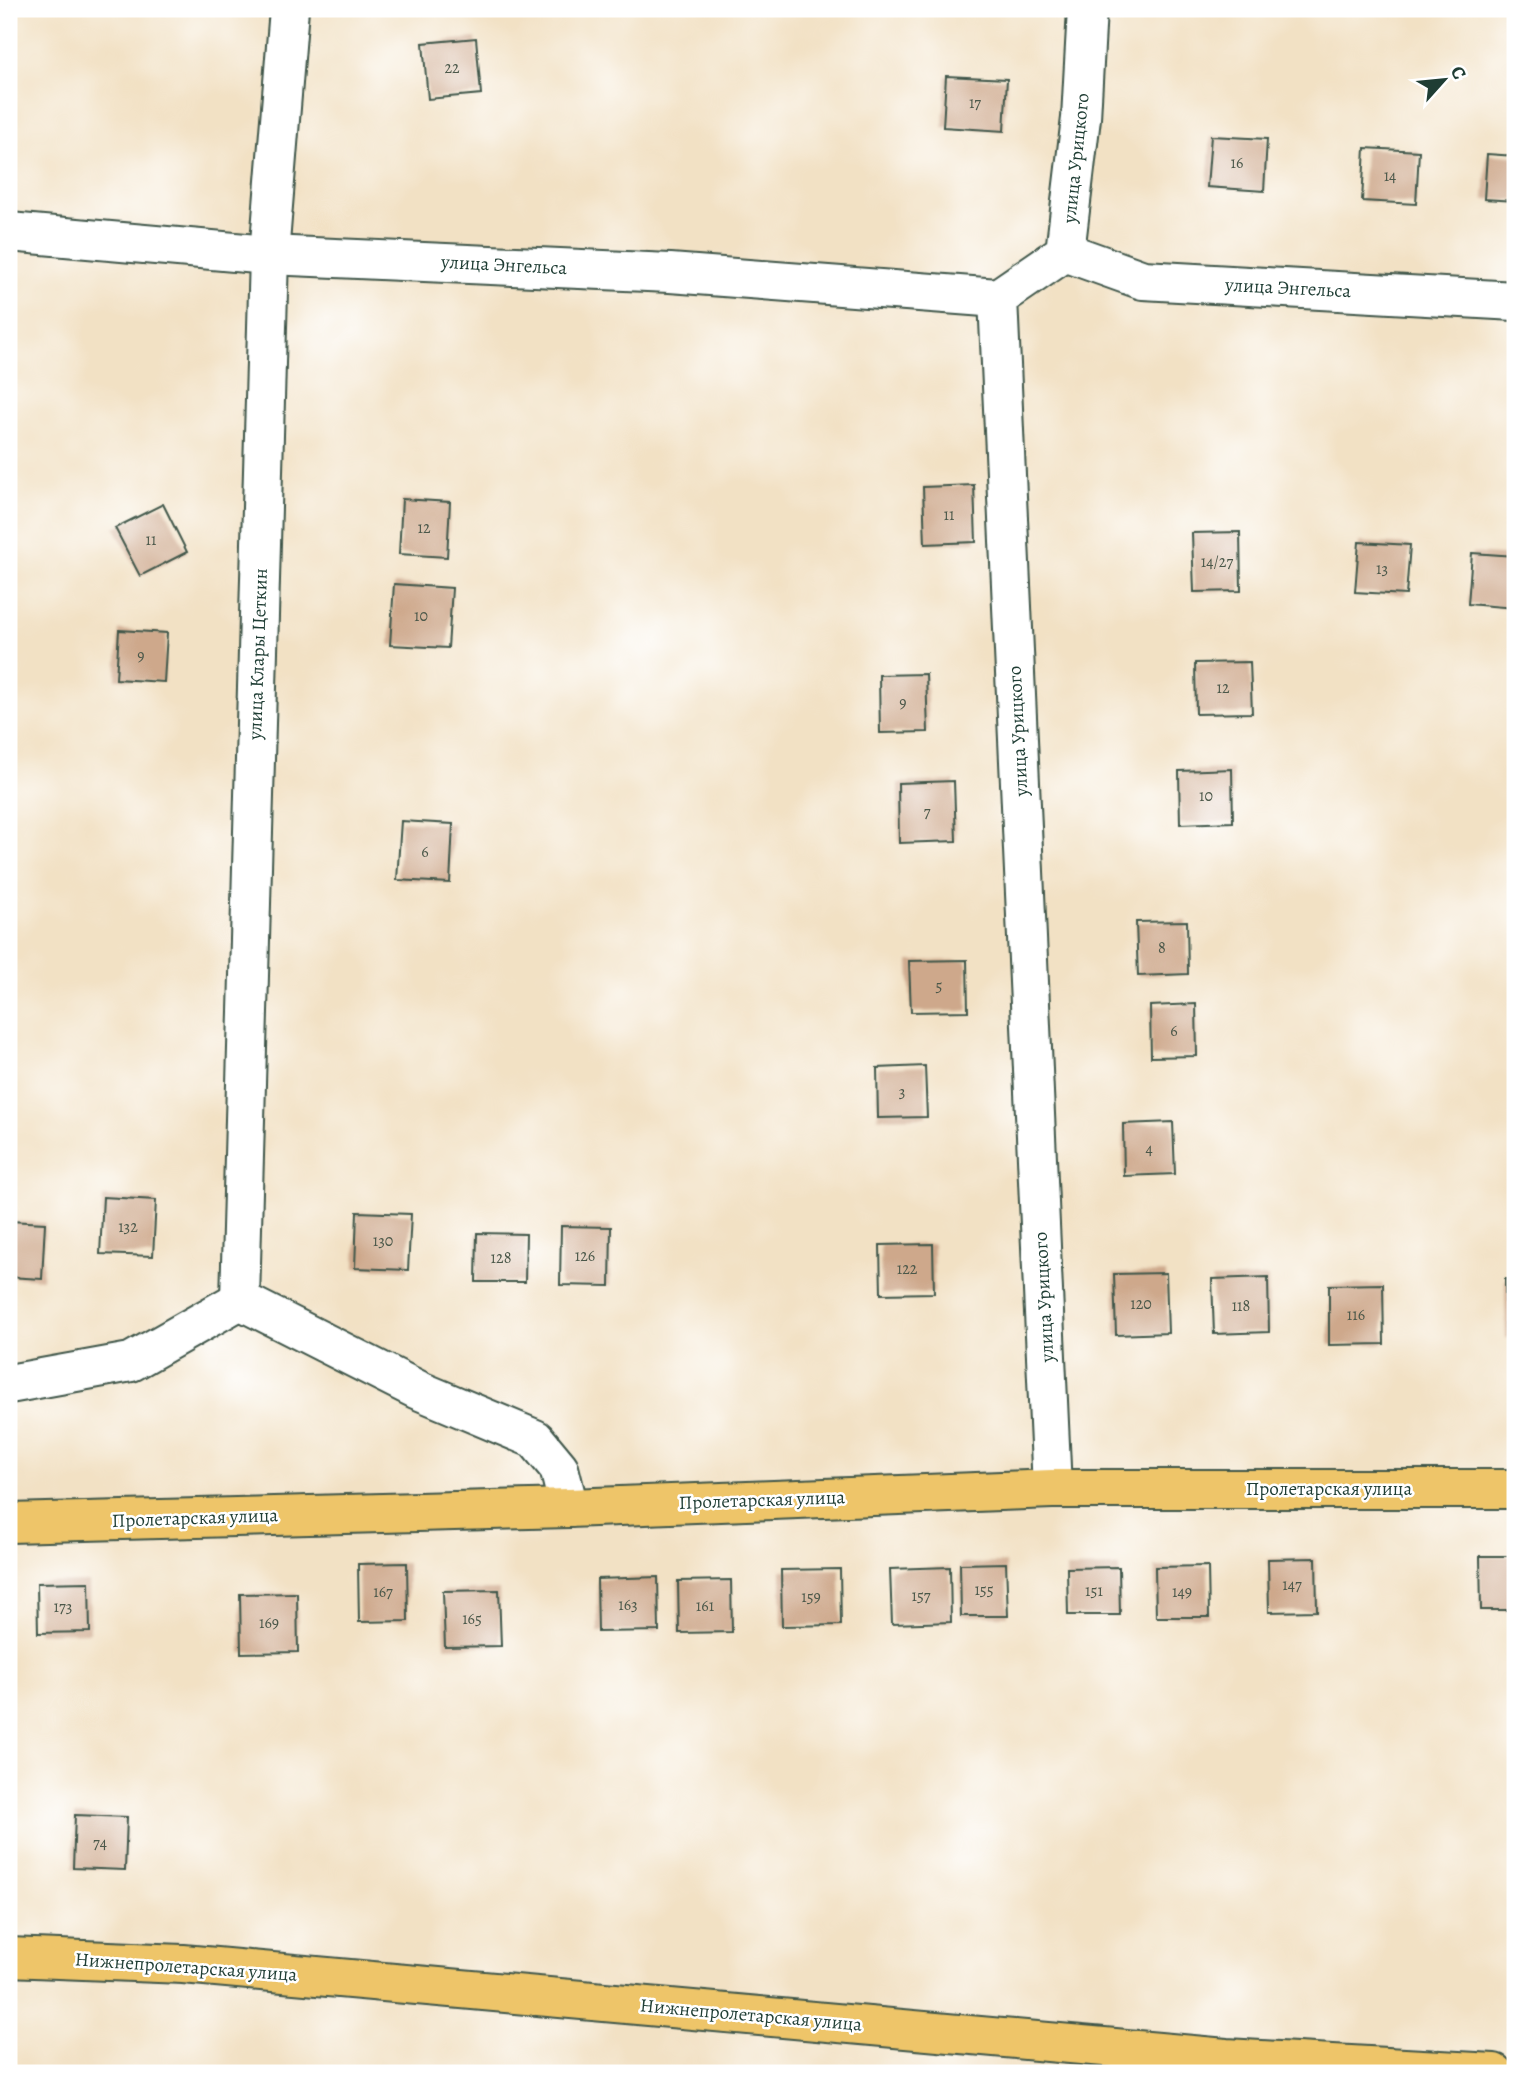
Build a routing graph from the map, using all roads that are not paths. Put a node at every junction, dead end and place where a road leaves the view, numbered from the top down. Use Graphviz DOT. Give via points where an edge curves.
graph roads {
  1 [pos="289,9"];
  2 [pos="1087,9"];
  3 [pos="9,232"];
  4 [pos="1065,252"];
  5 [pos="269,255"];
  6 [pos="998,298"];
  7 [pos="1515,301"];
  8 [pos="240,1300"];
  9 [pos="9,1384"];
  10 [pos="1052,1489"];
  11 [pos="1515,1489"];
  12 [pos="569,1508"];
  13 [pos="9,1522"];
  14 [pos="9,1957"];
  15 [pos="1494,2073"];
  1 -- 5 [label="street, улица Клары Цеткин"];
  2 -- 4 [label="street, улица Урицкого" via="1082,118"];
  3 -- 5 [label="street, улица Энгельса"];
  4 -- 6 [label="street"];
  4 -- 7 [label="street, улица Энгельса" via="1143,280"];
  5 -- 6 [label="street, улица Энгельса" via="670,273"];
  5 -- 8 [label="street, улица Клары Цеткин"];
  6 -- 10 [label="street, улица Урицкого"];
  8 -- 9 [label="street" via="131,1362"];
  8 -- 12 [label="street" via="418,1390 535,1439 559,1468"];
  10 -- 11 [label="main road, Пролетарская улица"];
  10 -- 12 [label="main road, Пролетарская улица"];
  12 -- 13 [label="main road, Пролетарская улица"];
  14 -- 15 [label="main road, Нижнепролетарская улица" via="183,1964 1226,2059"];
}
